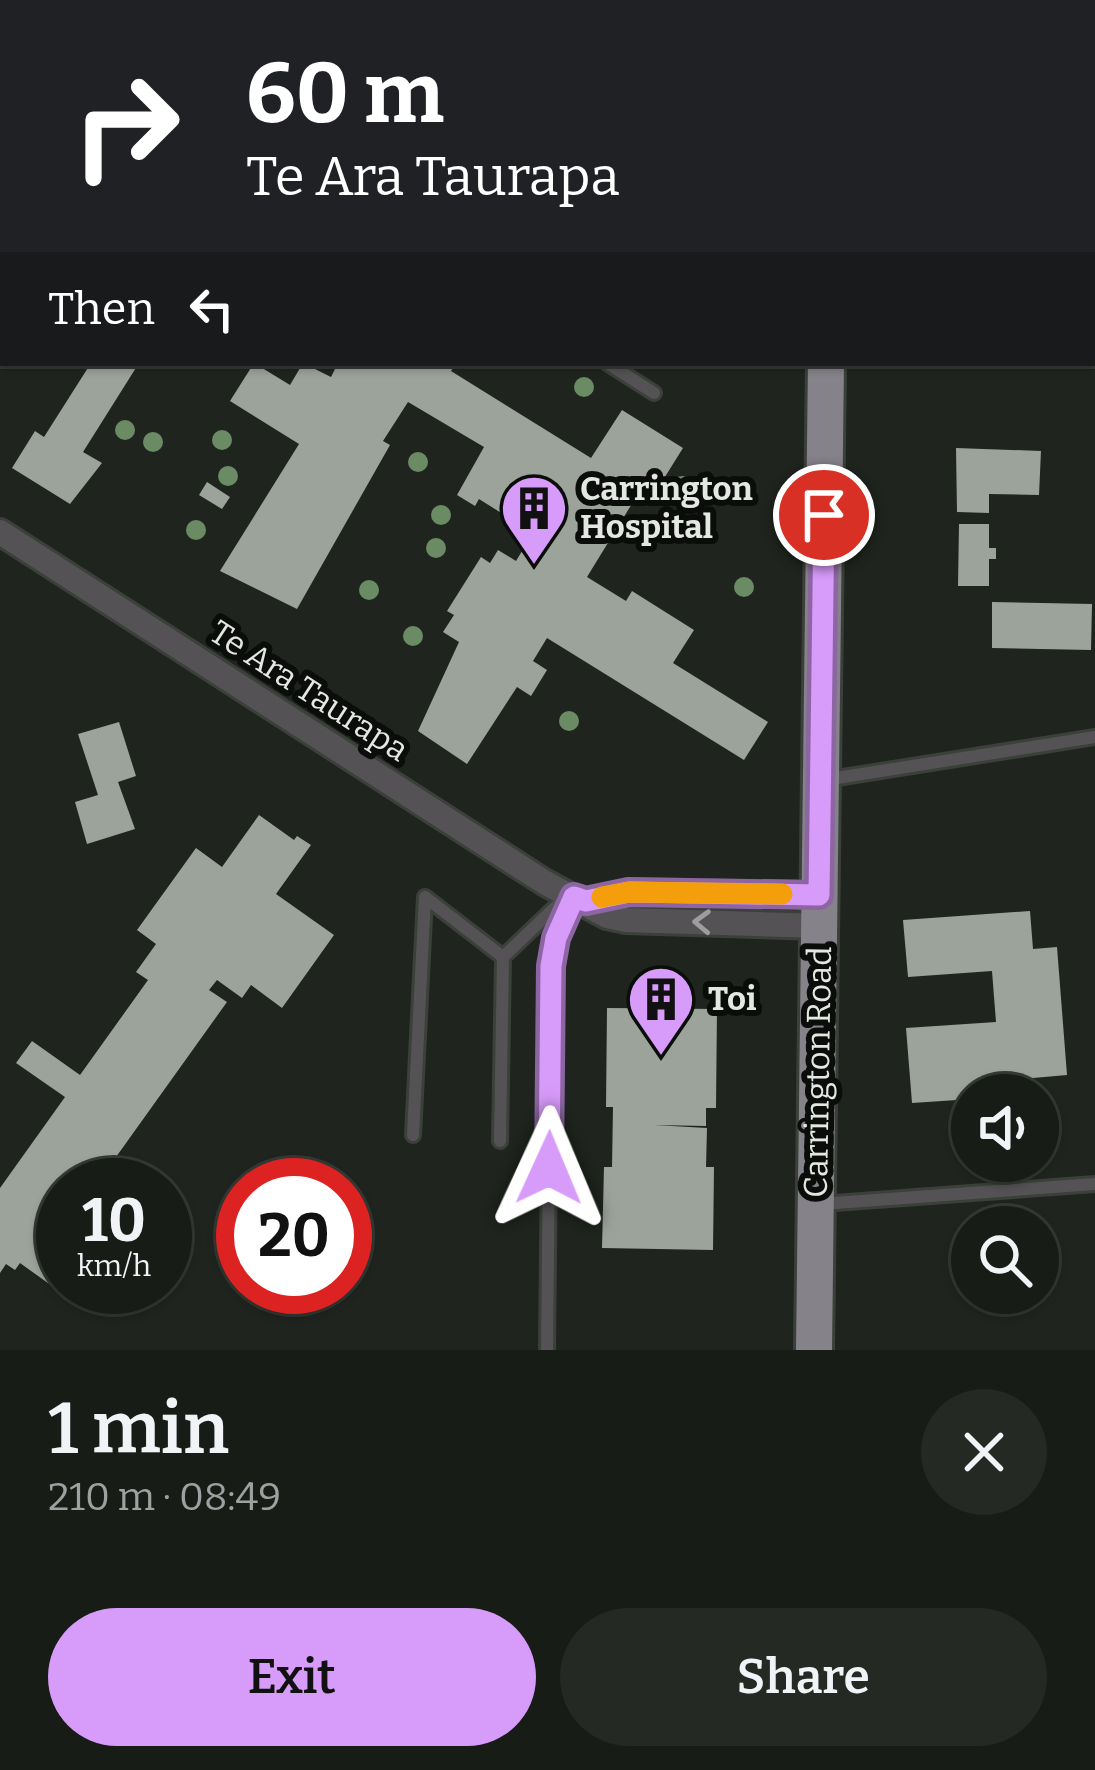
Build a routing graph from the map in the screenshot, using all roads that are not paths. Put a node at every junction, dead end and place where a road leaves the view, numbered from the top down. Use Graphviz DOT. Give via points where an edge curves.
graph roads {
  1 [pos="612,366"];
  2 [pos="826,366"];
  3 [pos="655,393"];
  4 [pos="0,532"];
  5 [pos="1095,737"];
  6 [pos="821,780"];
  7 [pos="576,897"];
  8 [pos="819,910"];
  9 [pos="503,957"];
  10 [pos="412,1135"];
  11 [pos="500,1141"];
  12 [pos="1095,1184"];
  13 [pos="816,1205"];
  14 [pos="547,1350"];
  15 [pos="814,1350"];
  1 -- 3 [label="lane"];
  2 -- 6 [label="main road, Carrington Road"];
  4 -- 7 [label="street, Te Ara Taurapa"];
  5 -- 6 [label="lane"];
  6 -- 8 [label="main road, Carrington Road"];
  7 -- 8 [label="street" via="629,892"];
  7 -- 9 [label="lane"];
  7 -- 14 [label="lane" via="551,966"];
  8 -- 13 [label="main road, Carrington Road"];
  9 -- 10 [label="lane" via="425,896"];
  9 -- 11 [label="lane"];
  12 -- 13 [label="lane"];
  13 -- 15 [label="main road, Carrington Road"];
}
